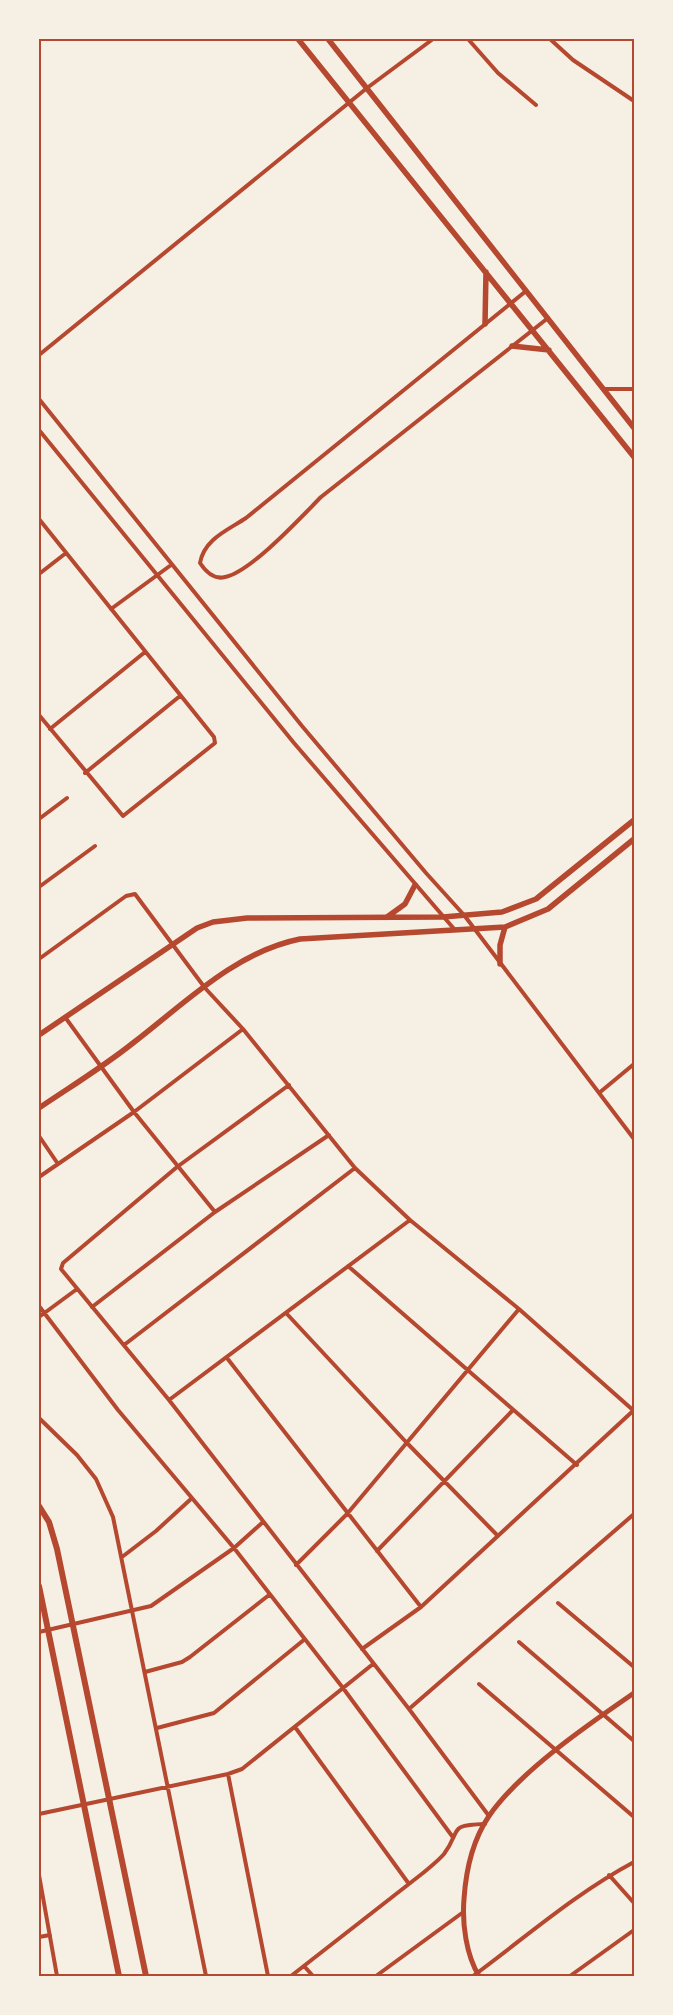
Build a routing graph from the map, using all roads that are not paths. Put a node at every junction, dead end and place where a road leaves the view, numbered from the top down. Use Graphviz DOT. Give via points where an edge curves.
graph roads {
  1 [pos="298,39"];
  2 [pos="328,39"];
  3 [pos="433,39"];
  4 [pos="468,39"];
  5 [pos="550,39"];
  6 [pos="367,88"];
  7 [pos="634,101"];
  8 [pos="349,103"];
  9 [pos="536,105"];
  10 [pos="486,272"];
  11 [pos="526,291"];
  12 [pos="511,303"];
  13 [pos="548,318"];
  14 [pos="485,324"];
  15 [pos="533,330"];
  16 [pos="512,346"];
  17 [pos="548,350"];
  18 [pos="39,355"];
  19 [pos="603,388"];
  20 [pos="634,388"];
  21 [pos="39,400"];
  22 [pos="634,428"];
  23 [pos="39,432"];
  24 [pos="634,457"];
  25 [pos="39,519"];
  26 [pos="66,553"];
  27 [pos="171,565"];
  28 [pos="39,574"];
  29 [pos="156,576"];
  30 [pos="111,610"];
  31 [pos="145,652"];
  32 [pos="180,696"];
  33 [pos="39,714"];
  34 [pos="50,728"];
  35 [pos="86,773"];
  36 [pos="68,798"];
  37 [pos="39,818"];
  38 [pos="634,820"];
  39 [pos="634,839"];
  40 [pos="95,846"];
  41 [pos="415,885"];
  42 [pos="39,888"];
  43 [pos="464,915"];
  44 [pos="387,917"];
  45 [pos="443,917"];
  46 [pos="505,927"];
  47 [pos="474,928"];
  48 [pos="455,931"];
  49 [pos="172,943"];
  50 [pos="39,959"];
  51 [pos="500,964"];
  52 [pos="205,988"];
  53 [pos="65,1017"];
  54 [pos="243,1029"];
  55 [pos="39,1035"];
  56 [pos="634,1064"];
  57 [pos="101,1066"];
  58 [pos="289,1085"];
  59 [pos="599,1093"];
  60 [pos="39,1108"];
  61 [pos="134,1112"];
  62 [pos="329,1135"];
  63 [pos="39,1136"];
  64 [pos="634,1139"];
  65 [pos="58,1164"];
  66 [pos="177,1168"];
  67 [pos="355,1168"];
  68 [pos="39,1177"];
  69 [pos="215,1212"];
  70 [pos="410,1220"];
  71 [pos="348,1266"];
  72 [pos="77,1290"];
  73 [pos="39,1306"];
  74 [pos="92,1307"];
  75 [pos="519,1310"];
  76 [pos="44,1313"];
  77 [pos="287,1314"];
  78 [pos="39,1317"];
  79 [pos="124,1345"];
  80 [pos="227,1358"];
  81 [pos="468,1369"];
  82 [pos="169,1400"];
  83 [pos="513,1410"];
  84 [pos="634,1411"];
  85 [pos="39,1418"];
  86 [pos="406,1442"];
  87 [pos="577,1465"];
  88 [pos="444,1479"];
  89 [pos="192,1498"];
  90 [pos="39,1506"];
  91 [pos="347,1514"];
  92 [pos="634,1514"];
  93 [pos="263,1522"];
  94 [pos="498,1536"];
  95 [pos="234,1548"];
  96 [pos="377,1551"];
  97 [pos="122,1557"];
  98 [pos="296,1565"];
  99 [pos="39,1586"];
  100 [pos="269,1594"];
  101 [pos="558,1604"];
  102 [pos="421,1607"];
  103 [pos="133,1612"];
  104 [pos="74,1626"];
  105 [pos="48,1631"];
  106 [pos="39,1632"];
  107 [pos="305,1639"];
  108 [pos="519,1642"];
  109 [pos="362,1649"];
  110 [pos="373,1664"];
  111 [pos="634,1667"];
  112 [pos="145,1672"];
  113 [pos="479,1684"];
  114 [pos="343,1688"];
  115 [pos="634,1693"];
  116 [pos="410,1708"];
  117 [pos="603,1714"];
  118 [pos="296,1727"];
  119 [pos="157,1728"];
  120 [pos="634,1741"];
  121 [pos="558,1749"];
  122 [pos="228,1774"];
  123 [pos="169,1787"];
  124 [pos="110,1799"];
  125 [pos="84,1804"];
  126 [pos="39,1814"];
  127 [pos="489,1816"];
  128 [pos="634,1817"];
  129 [pos="484,1824"];
  130 [pos="452,1836"];
  131 [pos="634,1862"];
  132 [pos="39,1875"];
  133 [pos="609,1875"];
  134 [pos="410,1884"];
  135 [pos="634,1904"];
  136 [pos="462,1913"];
  137 [pos="634,1930"];
  138 [pos="50,1935"];
  139 [pos="39,1937"];
  140 [pos="304,1966"];
  141 [pos="477,1975"];
  142 [pos="58,1976"];
  143 [pos="119,1976"];
  144 [pos="146,1976"];
  145 [pos="206,1976"];
  146 [pos="268,1976"];
  147 [pos="291,1976"];
  148 [pos="313,1976"];
  149 [pos="376,1976"];
  150 [pos="570,1976"];
  1 -- 8 [label="main road"];
  2 -- 6 [label="main road"];
  3 -- 6 [label="street"];
  4 -- 9 [label="street" via="498,74"];
  5 -- 7 [label="street" via="573,60"];
  6 -- 8 [label="street"];
  6 -- 11 [label="main road"];
  8 -- 10 [label="main road"];
  8 -- 18 [label="street"];
  10 -- 12 [label="main road"];
  10 -- 14 [label="main road"];
  11 -- 12 [label="street"];
  11 -- 13 [label="main road"];
  12 -- 14 [label="street"];
  12 -- 15 [label="main road"];
  13 -- 15 [label="street"];
  13 -- 19 [label="main road"];
  14 -- 16 [label="street" via="246,518 212,540 202,554 200,563 205,570 212,576 225,578 244,567 291,529 321,497"];
  15 -- 16 [label="street"];
  15 -- 17 [label="main road"];
  16 -- 17 [label="main road"];
  17 -- 24 [label="main road"];
  19 -- 20 [label="street"];
  19 -- 22 [label="main road"];
  21 -- 27 [label="street"];
  23 -- 29 [label="street"];
  25 -- 26 [label="street"];
  26 -- 28 [label="street"];
  26 -- 30 [label="street"];
  27 -- 29 [label="street"];
  27 -- 43 [label="street" via="302,726"];
  29 -- 30 [label="street"];
  29 -- 41 [label="street"];
  30 -- 31 [label="street"];
  31 -- 32 [label="street"];
  31 -- 34 [label="street"];
  32 -- 35 [label="street"];
  32 -- 35 [label="street" via="215,741 123,816"];
  33 -- 34 [label="street"];
  34 -- 35 [label="street"];
  36 -- 37 [label="street"];
  38 -- 43 [label="main road" via="536,899 502,912"];
  39 -- 46 [label="main road" via="548,910"];
  40 -- 42 [label="street"];
  41 -- 44 [label="main road" via="405,904"];
  41 -- 45 [label="street"];
  43 -- 45 [label="main road"];
  43 -- 47 [label="street"];
  44 -- 45 [label="main road"];
  44 -- 49 [label="main road" via="248,918 214,922"];
  45 -- 48 [label="street"];
  46 -- 47 [label="main road"];
  46 -- 51 [label="main road" via="500,945"];
  47 -- 48 [label="main road"];
  47 -- 51 [label="street"];
  48 -- 52 [label="main road" via="286,942 243,960"];
  49 -- 50 [label="street" via="135,894 126,896"];
  49 -- 52 [label="street"];
  49 -- 53 [label="main road"];
  51 -- 59 [label="street"];
  52 -- 54 [label="street"];
  52 -- 57 [label="main road"];
  53 -- 55 [label="main road"];
  53 -- 57 [label="street"];
  54 -- 58 [label="street"];
  54 -- 61 [label="street"];
  56 -- 59 [label="street"];
  57 -- 60 [label="main road"];
  57 -- 61 [label="street"];
  58 -- 62 [label="street"];
  58 -- 66 [label="street"];
  59 -- 64 [label="street"];
  61 -- 65 [label="street"];
  61 -- 66 [label="street"];
  62 -- 67 [label="street"];
  62 -- 69 [label="street"];
  63 -- 65 [label="street"];
  65 -- 68 [label="street"];
  66 -- 69 [label="street"];
  66 -- 72 [label="street" via="63,1263 61,1269"];
  67 -- 70 [label="street"];
  67 -- 79 [label="street"];
  69 -- 74 [label="street"];
  70 -- 71 [label="street"];
  70 -- 75 [label="street"];
  71 -- 77 [label="street"];
  71 -- 81 [label="street"];
  72 -- 74 [label="street"];
  72 -- 76 [label="street"];
  73 -- 76 [label="street"];
  74 -- 79 [label="street"];
  75 -- 81 [label="street"];
  75 -- 84 [label="street"];
  76 -- 78 [label="street"];
  76 -- 89 [label="street" via="118,1410"];
  77 -- 80 [label="street"];
  77 -- 86 [label="street"];
  79 -- 82 [label="street"];
  80 -- 82 [label="street"];
  80 -- 91 [label="street"];
  81 -- 83 [label="street"];
  81 -- 86 [label="street"];
  82 -- 93 [label="street"];
  83 -- 87 [label="street"];
  83 -- 88 [label="street"];
  84 -- 87 [label="street"];
  85 -- 97 [label="street" via="77,1454 96,1479 113,1517"];
  86 -- 88 [label="street"];
  86 -- 91 [label="street"];
  87 -- 94 [label="street"];
  88 -- 94 [label="street"];
  88 -- 96 [label="street"];
  89 -- 95 [label="street"];
  89 -- 97 [label="street"];
  90 -- 104 [label="main road" via="54,1536"];
  91 -- 96 [label="street"];
  91 -- 98 [label="street"];
  92 -- 116 [label="street"];
  93 -- 95 [label="street"];
  93 -- 98 [label="street"];
  94 -- 102 [label="street"];
  95 -- 100 [label="street"];
  95 -- 103 [label="street" via="158,1603"];
  96 -- 102 [label="street"];
  97 -- 103 [label="street"];
  98 -- 109 [label="street"];
  99 -- 105 [label="main road"];
  100 -- 107 [label="street"];
  100 -- 112 [label="street" via="190,1657"];
  101 -- 111 [label="street"];
  102 -- 109 [label="street"];
  103 -- 104 [label="street"];
  103 -- 112 [label="street"];
  104 -- 105 [label="street"];
  104 -- 124 [label="main road"];
  105 -- 106 [label="street"];
  105 -- 125 [label="main road"];
  107 -- 114 [label="street"];
  107 -- 119 [label="street" via="214,1713"];
  108 -- 117 [label="street"];
  109 -- 110 [label="street"];
  110 -- 114 [label="street"];
  110 -- 116 [label="street"];
  112 -- 119 [label="street"];
  113 -- 121 [label="street"];
  114 -- 118 [label="street"];
  114 -- 130 [label="street"];
  115 -- 117 [label="street"];
  116 -- 127 [label="street"];
  117 -- 120 [label="street"];
  117 -- 121 [label="street"];
  118 -- 122 [label="street" via="251,1763"];
  118 -- 134 [label="street"];
  119 -- 123 [label="street"];
  121 -- 127 [label="street" via="505,1795"];
  121 -- 128 [label="street"];
  122 -- 123 [label="street"];
  122 -- 146 [label="street"];
  123 -- 124 [label="street"];
  123 -- 145 [label="street"];
  124 -- 125 [label="street"];
  124 -- 144 [label="main road"];
  125 -- 126 [label="street"];
  125 -- 143 [label="main road"];
  127 -- 129 [label="street"];
  129 -- 130 [label="street" via="463,1825"];
  129 -- 136 [label="street" via="465,1874"];
  130 -- 134 [label="street" via="443,1855"];
  131 -- 133 [label="street"];
  132 -- 138 [label="street"];
  133 -- 135 [label="street"];
  133 -- 141 [label="street"];
  134 -- 140 [label="street"];
  136 -- 141 [label="street"];
  136 -- 149 [label="street"];
  137 -- 150 [label="street"];
  138 -- 139 [label="street"];
  138 -- 142 [label="street"];
  140 -- 147 [label="street"];
  140 -- 148 [label="street"];
}
